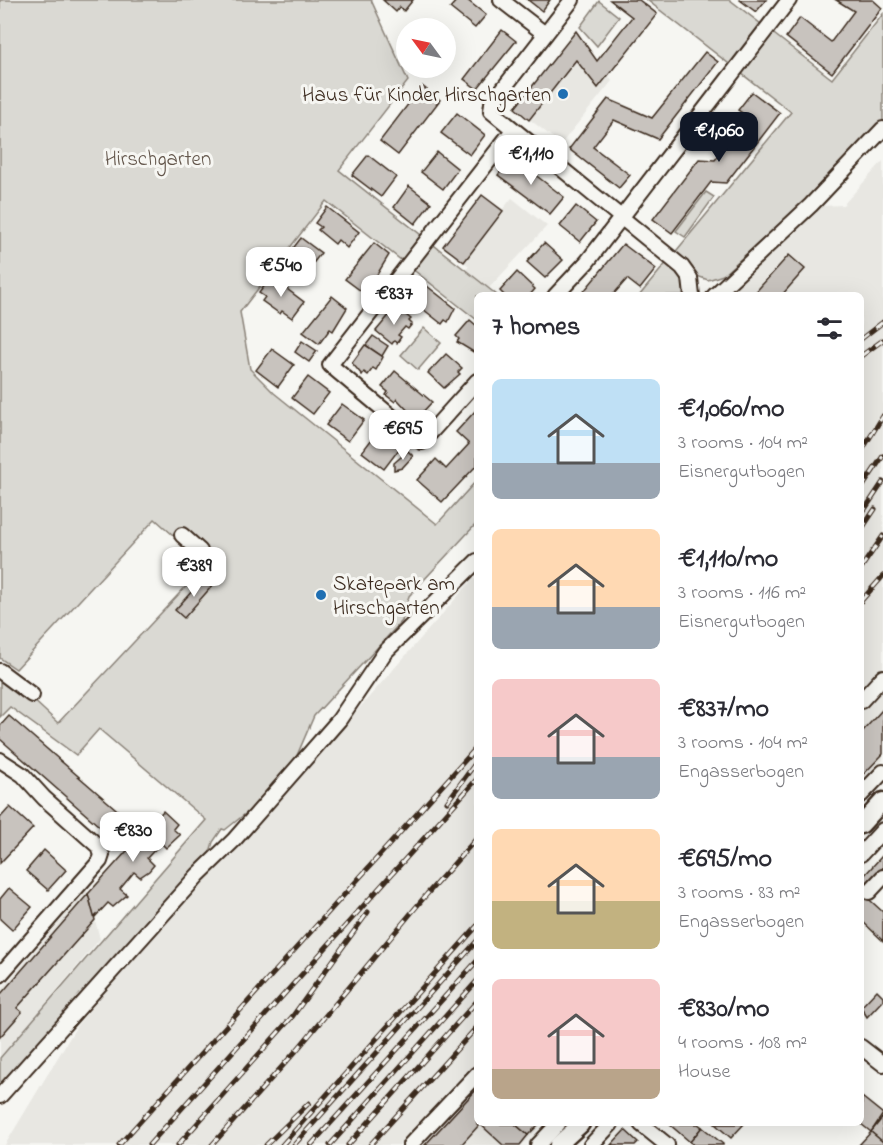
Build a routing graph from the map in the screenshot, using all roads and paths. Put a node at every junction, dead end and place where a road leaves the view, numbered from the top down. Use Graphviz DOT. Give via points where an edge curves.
graph roads {
  1 [pos="501,0"];
  2 [pos="572,0"];
  3 [pos="789,0"];
  4 [pos="546,34"];
  5 [pos="883,129"];
  6 [pos="513,130"];
  7 [pos="621,215"];
  8 [pos="559,292"];
  9 [pos="691,292"];
  10 [pos="718,292"];
  11 [pos="474,384"];
  12 [pos="182,535"];
  13 [pos="190,562"];
  14 [pos="474,564"];
  15 [pos="0,670"];
  16 [pos="883,677"];
  17 [pos="32,695"];
  18 [pos="864,698"];
  19 [pos="0,760"];
  20 [pos="883,771"];
  21 [pos="864,792"];
  22 [pos="883,801"];
  23 [pos="864,822"];
  24 [pos="883,830"];
  25 [pos="864,851"];
  26 [pos="883,877"];
  27 [pos="869,892"];
  28 [pos="0,975"];
  29 [pos="864,1049"];
  30 [pos="883,1064"];
  31 [pos="474,1077"];
  32 [pos="0,1096"];
  33 [pos="556,1126"];
  34 [pos="581,1126"];
  35 [pos="582,1126"];
  36 [pos="609,1126"];
  37 [pos="643,1126"];
  38 [pos="410,1145"];
  39 [pos="537,1145"];
  40 [pos="558,1145"];
  41 [pos="568,1145"];
  42 [pos="591,1145"];
  43 [pos="667,1145"];
  1 -- 4 [label="street"];
  2 -- 4 [label="street"];
  3 -- 7 [label="street"];
  4 -- 6 [label="street" via="492,103 491,111"];
  5 -- 10 [label="street" via="811,205"];
  6 -- 7 [label="street"];
  6 -- 11 [label="street" via="330,365 422,442"];
  7 -- 8 [label="street"];
  7 -- 9 [label="street" via="629,226 687,272"];
  12 -- 13 [label="street" via="200,551"];
  14 -- 32 [label="street" via="385,652 324,737"];
  15 -- 17 [label="street"];
  16 -- 18 [label="street"];
  19 -- 28 [label="street" via="23,775 99,847 102,855"];
  20 -- 21 [label="street"];
  22 -- 23 [label="main road"];
  24 -- 25 [label="street"];
  26 -- 27 [label="street"];
  29 -- 30 [label="street"];
  31 -- 38 [label="street"];
  33 -- 39 [label="street"];
  34 -- 40 [label="main road"];
  35 -- 41 [label="main road"];
  36 -- 42 [label="street"];
  37 -- 43 [label="street"];
}
